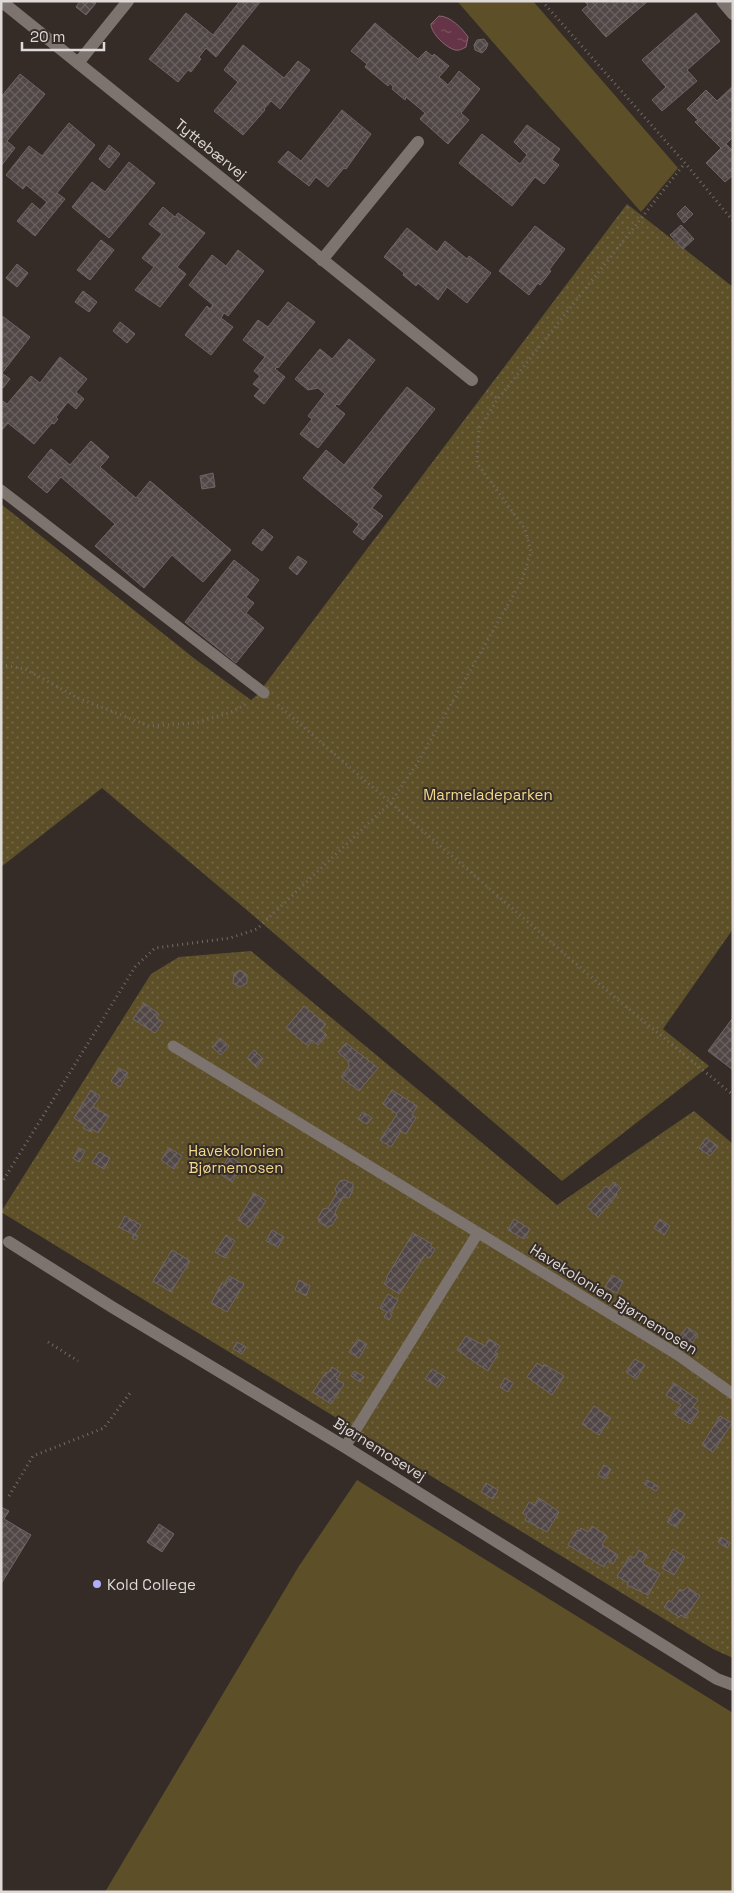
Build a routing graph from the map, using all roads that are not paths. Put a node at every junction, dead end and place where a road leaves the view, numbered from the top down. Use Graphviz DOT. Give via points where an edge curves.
graph roads {
  1 [pos="1,1"];
  2 [pos="128,1"];
  3 [pos="722,1"];
  4 [pos="733,14"];
  5 [pos="78,63"];
  6 [pos="418,142"];
  7 [pos="322,260"];
  8 [pos="472,380"];
  9 [pos="1,490"];
  10 [pos="264,693"];
  11 [pos="173,1046"];
  12 [pos="478,1233"];
  13 [pos="8,1242"];
  14 [pos="733,1394"];
  15 [pos="346,1446"];
  16 [pos="733,1685"];
  1 -- 5 [label="street, Tyttebærvej"];
  2 -- 5 [label="street"];
  3 -- 4 [label="street"];
  5 -- 7 [label="street, Tyttebærvej"];
  6 -- 7 [label="street"];
  7 -- 8 [label="street, Tyttebærvej"];
  9 -- 10 [label="lane"];
  11 -- 12 [label="lane, Havekolonien Bjørnemosen"];
  12 -- 14 [label="lane, Havekolonien Bjørnemosen" via="678,1355"];
  12 -- 15 [label="lane"];
  13 -- 15 [label="street, Bjørnemosevej"];
  15 -- 16 [label="street, Bjørnemosevej" via="717,1679"];
}
